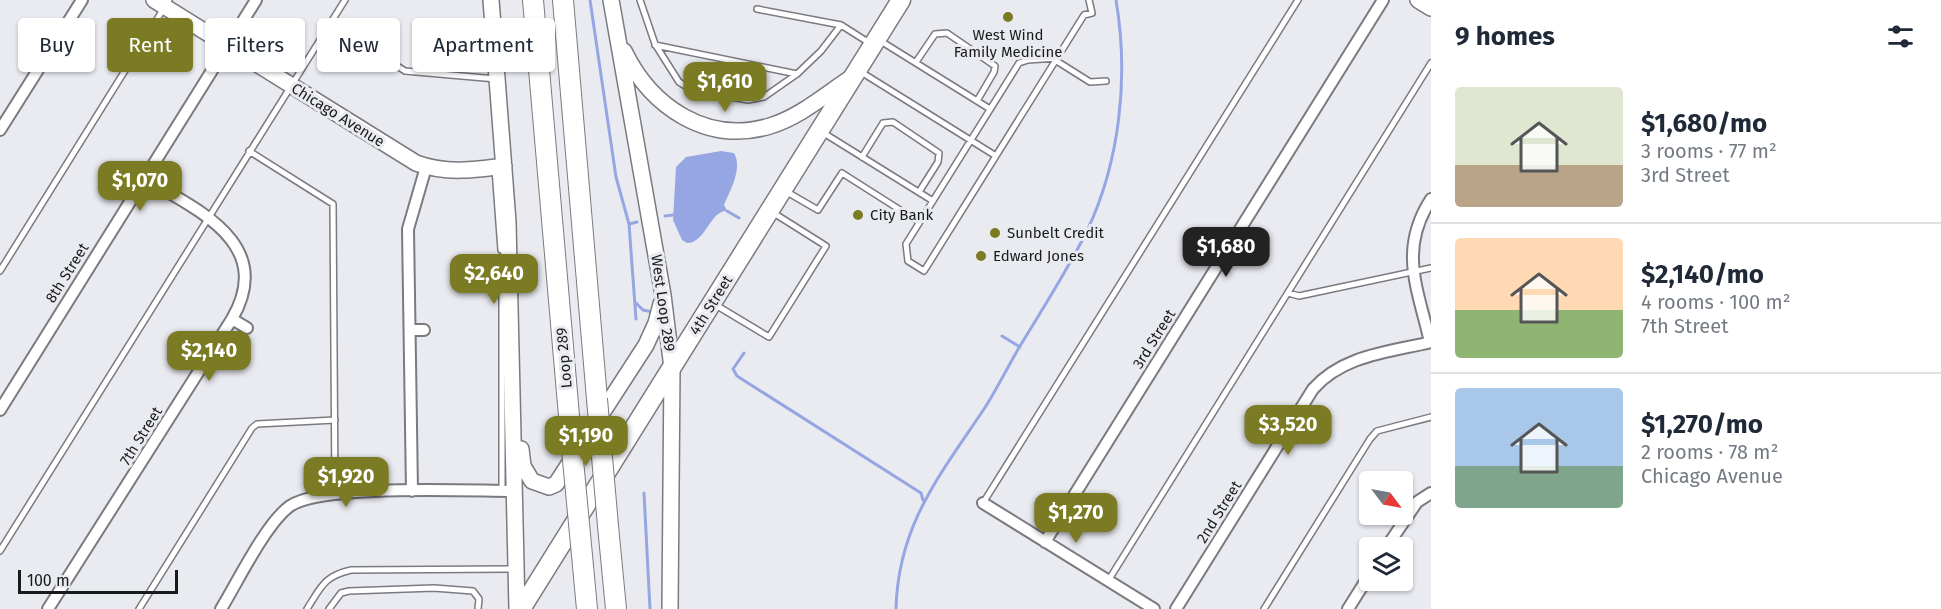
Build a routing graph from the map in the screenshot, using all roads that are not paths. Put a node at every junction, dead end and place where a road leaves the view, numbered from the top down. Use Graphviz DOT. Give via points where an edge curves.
graph roads {
  1 [pos="82,0"];
  2 [pos="256,0"];
  3 [pos="345,0"];
  4 [pos="491,0"];
  5 [pos="533,0"];
  6 [pos="611,0"];
  7 [pos="640,0"];
  8 [pos="900,0"];
  9 [pos="1089,0"];
  10 [pos="1298,0"];
  11 [pos="1383,0"];
  12 [pos="1418,0"];
  13 [pos="162,2"];
  14 [pos="563,3"];
  15 [pos="1431,8"];
  16 [pos="757,9"];
  17 [pos="245,18"];
  18 [pos="334,18"];
  19 [pos="841,25"];
  20 [pos="205,31"];
  21 [pos="617,36"];
  22 [pos="875,41"];
  23 [pos="317,44"];
  24 [pos="655,44"];
  25 [pos="1056,59"];
  26 [pos="916,62"];
  27 [pos="1431,63"];
  28 [pos="400,68"];
  29 [pos="211,72"];
  30 [pos="269,72"];
  31 [pos="854,73"];
  32 [pos="797,74"];
  33 [pos="498,79"];
  34 [pos="1106,81"];
  35 [pos="290,85"];
  36 [pos="977,101"];
  37 [pos="990,109"];
  38 [pos="0,130"];
  39 [pos="819,130"];
  40 [pos="971,140"];
  41 [pos="249,151"];
  42 [pos="996,156"];
  43 [pos="862,157"];
  44 [pos="426,167"];
  45 [pos="500,167"];
  46 [pos="144,178"];
  47 [pos="783,189"];
  48 [pos="919,192"];
  49 [pos="1431,199"];
  50 [pos="933,201"];
  51 [pos="770,211"];
  52 [pos="207,217"];
  53 [pos="919,222"];
  54 [pos="1431,268"];
  55 [pos="0,271"];
  56 [pos="1414,272"];
  57 [pos="1288,293"];
  58 [pos="663,295"];
  59 [pos="712,303"];
  60 [pos="232,319"];
  61 [pos="247,328"];
  62 [pos="410,330"];
  63 [pos="424,330"];
  64 [pos="1430,342"];
  65 [pos="672,368"];
  66 [pos="513,387"];
  67 [pos="0,410"];
  68 [pos="1431,417"];
  69 [pos="335,420"];
  70 [pos="412,491"];
  71 [pos="508,491"];
  72 [pos="1431,493"];
  73 [pos="335,495"];
  74 [pos="983,503"];
  75 [pos="1393,537"];
  76 [pos="1045,542"];
  77 [pos="0,551"];
  78 [pos="516,569"];
  79 [pos="1108,581"];
  80 [pos="1359,591"];
  81 [pos="48,609"];
  82 [pos="139,609"];
  83 [pos="221,609"];
  84 [pos="307,609"];
  85 [pos="329,609"];
  86 [pos="477,609"];
  87 [pos="517,609"];
  88 [pos="521,609"];
  89 [pos="587,609"];
  90 [pos="616,609"];
  91 [pos="670,609"];
  92 [pos="1154,609"];
  93 [pos="1176,609"];
  94 [pos="1264,609"];
  95 [pos="1348,609"];
  1 -- 38 [label="street"];
  2 -- 17 [label="street, 8th Street"];
  3 -- 18 [label="lane"];
  4 -- 33 [label="main road"];
  5 -- 89 [label="highway, Loop 289, bridge"];
  6 -- 21 [label="main road, West Loop 289"];
  7 -- 24 [label="lane"];
  8 -- 22 [label="main road, 4th Street"];
  9 -- 25 [label="lane" via="1092,13 1083,15"];
  10 -- 74 [label="lane"];
  11 -- 76 [label="street, 3rd Street"];
  12 -- 15 [label="main road"];
  13 -- 20 [label="main road, Chicago Avenue"];
  13 -- 55 [label="lane"];
  14 -- 90 [label="highway, Loop 289, bridge"];
  16 -- 19 [label="lane"];
  19 -- 22 [label="lane"];
  19 -- 32 [label="lane"];
  21 -- 31 [label="main road" via="636,74 651,93 680,116 708,128 743,131 770,126 804,110"];
  21 -- 58 [label="main road, West Loop 289"];
  22 -- 26 [label="lane"];
  22 -- 31 [label="main road, 4th Street"];
  23 -- 35 [label="lane"];
  24 -- 32 [label="lane"];
  24 -- 32 [label="lane" via="673,76 692,90 755,99 771,93"];
  25 -- 34 [label="lane" via="1090,82"];
  25 -- 37 [label="lane" via="1019,63"];
  25 -- 42 [label="lane"];
  26 -- 36 [label="lane"];
  26 -- 36 [label="lane" via="935,34 947,33 994,66"];
  27 -- 57 [label="lane"];
  28 -- 33 [label="lane"];
  29 -- 46 [label="street, 8th Street"];
  30 -- 35 [label="main road, Chicago Avenue"];
  31 -- 39 [label="main road, 4th Street"];
  31 -- 40 [label="lane"];
  33 -- 45 [label="main road"];
  35 -- 41 [label="lane"];
  35 -- 44 [label="main road, Chicago Avenue"];
  36 -- 37 [label="lane"];
  37 -- 40 [label="lane"];
  39 -- 43 [label="lane"];
  39 -- 47 [label="main road, 4th Street"];
  40 -- 42 [label="lane"];
  40 -- 50 [label="lane"];
  41 -- 52 [label="lane"];
  41 -- 69 [label="lane" via="333,204"];
  42 -- 53 [label="lane" via="924,271 908,261 906,244"];
  43 -- 48 [label="lane"];
  43 -- 48 [label="lane" via="887,121 910,132 939,153 938,162"];
  44 -- 45 [label="main road, Chicago Avenue"];
  44 -- 62 [label="street" via="408,229"];
  45 -- 66 [label="main road"];
  45 -- 71 [label="lane"];
  46 -- 52 [label="street, 7th Street"];
  46 -- 67 [label="street, 8th Street"];
  47 -- 51 [label="main road, 4th Street"];
  47 -- 53 [label="lane" via="819,210 842,173"];
  48 -- 50 [label="lane"];
  49 -- 56 [label="street" via="1413,238"];
  50 -- 53 [label="lane"];
  51 -- 59 [label="main road, 4th Street"];
  51 -- 59 [label="lane" via="826,246 769,337"];
  52 -- 60 [label="street, 7th Street" via="232,239 243,265 243,292"];
  52 -- 77 [label="lane"];
  54 -- 56 [label="lane"];
  56 -- 57 [label="lane" via="1299,296"];
  56 -- 64 [label="street"];
  57 -- 79 [label="lane"];
  58 -- 65 [label="main road, West Loop 289"];
  58 -- 66 [label="main road" via="646,345 556,484 549,488 531,481 524,466"];
  59 -- 65 [label="main road, 4th Street"];
  60 -- 61 [label="street"];
  60 -- 81 [label="street, 7th Street"];
  62 -- 63 [label="street"];
  62 -- 70 [label="street"];
  64 -- 93 [label="street, 2nd Street" via="1342,364 1327,373 1313,389"];
  65 -- 88 [label="main road, 4th Street"];
  65 -- 91 [label="main road, West Loop 289"];
  66 -- 71 [label="main road"];
  68 -- 94 [label="lane" via="1377,431 1370,439"];
  69 -- 73 [label="lane"];
  69 -- 82 [label="lane" via="258,424 252,428"];
  70 -- 71 [label="street"];
  70 -- 73 [label="street"];
  71 -- 78 [label="main road"];
  72 -- 75 [label="street" via="1417,502"];
  73 -- 83 [label="street" via="308,498 290,506 273,524"];
  74 -- 76 [label="street"];
  76 -- 79 [label="street"];
  78 -- 84 [label="lane" via="351,570 326,579"];
  78 -- 87 [label="main road"];
  79 -- 92 [label="street"];
  80 -- 95 [label="street"];
  85 -- 86 [label="lane" via="341,593 349,591 434,588 473,591 479,599"];
}
